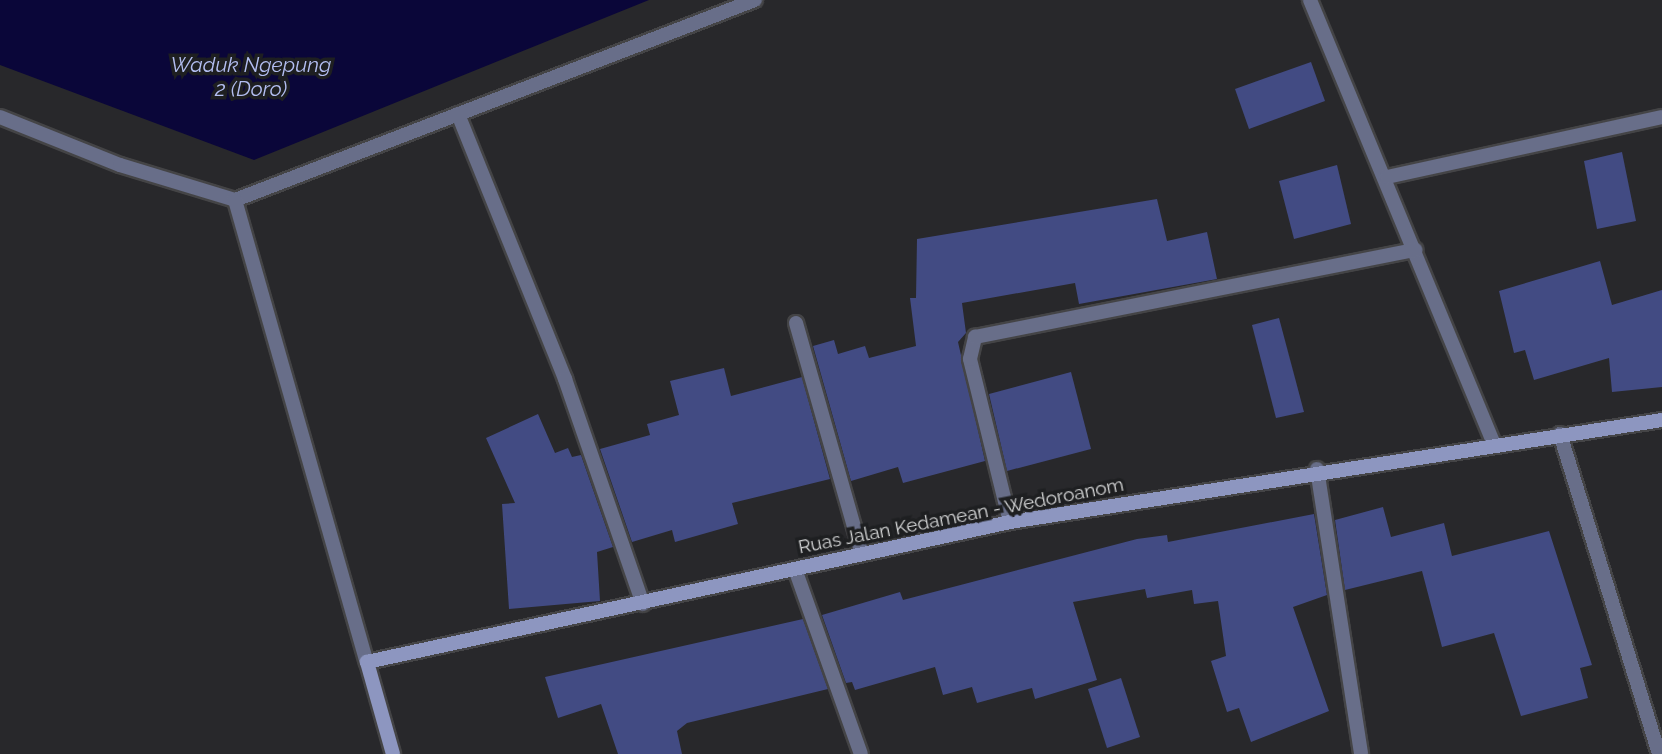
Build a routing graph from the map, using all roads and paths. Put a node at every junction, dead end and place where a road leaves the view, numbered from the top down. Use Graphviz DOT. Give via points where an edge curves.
graph roads {
  1 [pos="755,0"];
  2 [pos="1310,0"];
  3 [pos="458,114"];
  4 [pos="0,117"];
  5 [pos="1662,117"];
  6 [pos="1387,177"];
  7 [pos="235,200"];
  8 [pos="1416,250"];
  9 [pos="796,323"];
  10 [pos="1662,420"];
  11 [pos="1560,435"];
  12 [pos="1493,442"];
  13 [pos="1317,470"];
  14 [pos="1010,522"];
  15 [pos="862,554"];
  16 [pos="795,569"];
  17 [pos="643,604"];
  18 [pos="367,663"];
  19 [pos="393,754"];
  20 [pos="861,754"];
  21 [pos="1361,754"];
  22 [pos="1658,754"];
  1 -- 3 [label="street"];
  2 -- 6 [label="street"];
  3 -- 7 [label="street"];
  3 -- 17 [label="street" via="565,379"];
  4 -- 7 [label="street" via="120,165"];
  5 -- 6 [label="street"];
  6 -- 8 [label="street"];
  7 -- 18 [label="street"];
  8 -- 12 [label="street"];
  8 -- 14 [label="street" via="975,337 970,359"];
  9 -- 15 [label="street"];
  10 -- 11 [label="main road, Ruas Jalan Kedamean - Wedoroanom"];
  11 -- 12 [label="main road, Ruas Jalan Kedamean - Wedoroanom"];
  11 -- 22 [label="street"];
  12 -- 13 [label="main road, Ruas Jalan Kedamean - Wedoroanom"];
  13 -- 14 [label="main road, Ruas Jalan Kedamean - Wedoroanom"];
  13 -- 21 [label="street"];
  14 -- 15 [label="main road, Ruas Jalan Kedamean - Wedoroanom"];
  15 -- 16 [label="main road, Ruas Jalan Kedamean - Wedoroanom"];
  16 -- 17 [label="main road, Ruas Jalan Kedamean - Wedoroanom"];
  16 -- 20 [label="street"];
  17 -- 18 [label="main road, Ruas Jalan Kedamean - Wedoroanom"];
  18 -- 19 [label="main road"];
}
